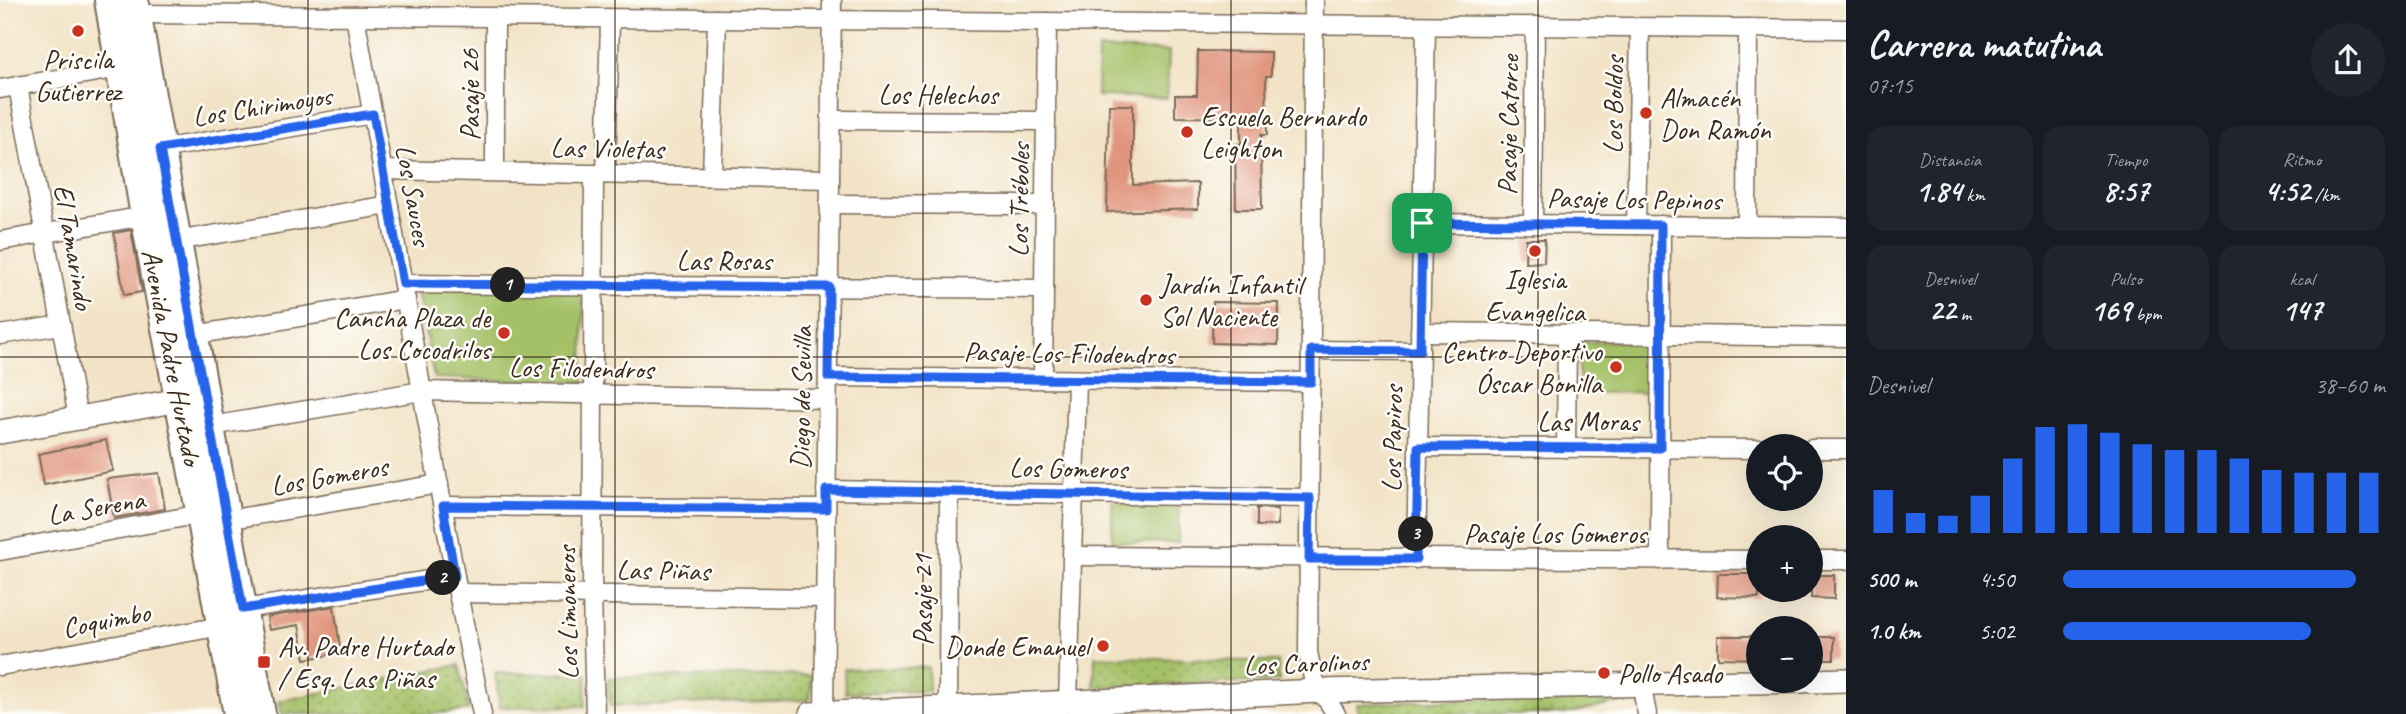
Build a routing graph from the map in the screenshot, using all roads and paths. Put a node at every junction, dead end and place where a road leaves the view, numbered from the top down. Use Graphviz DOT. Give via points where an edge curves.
graph roads {
  1 [pos="108,0"];
  2 [pos="832,0"];
  3 [pos="1314,0"];
  4 [pos="135,7"];
  5 [pos="355,16"];
  6 [pos="495,18"];
  7 [pos="610,19"];
  8 [pos="717,19"];
  9 [pos="832,20"];
  10 [pos="1047,22"];
  11 [pos="1314,24"];
  12 [pos="1426,26"];
  13 [pos="1535,26"];
  14 [pos="1640,28"];
  15 [pos="1748,28"];
  16 [pos="1846,29"];
  17 [pos="120,68"];
  18 [pos="19,86"];
  19 [pos="0,89"];
  20 [pos="373,114"];
  21 [pos="831,120"];
  22 [pos="1046,121"];
  23 [pos="160,149"];
  24 [pos="383,170"];
  25 [pos="495,172"];
  26 [pos="600,174"];
  27 [pos="712,176"];
  28 [pos="830,179"];
  29 [pos="830,204"];
  30 [pos="389,205"];
  31 [pos="1045,205"];
  32 [pos="145,216"];
  33 [pos="1422,223"];
  34 [pos="1533,224"];
  35 [pos="1636,225"];
  36 [pos="1661,225"];
  37 [pos="1747,226"];
  38 [pos="1846,227"];
  39 [pos="45,233"];
  40 [pos="0,241"];
  41 [pos="176,241"];
  42 [pos="594,286"];
  43 [pos="829,287"];
  44 [pos="1044,289"];
  45 [pos="405,292"];
  46 [pos="61,325"];
  47 [pos="1420,332"];
  48 [pos="1567,334"];
  49 [pos="0,335"];
  50 [pos="194,335"];
  51 [pos="1661,335"];
  52 [pos="1846,337"];
  53 [pos="1311,350"];
  54 [pos="1420,351"];
  55 [pos="828,377"];
  56 [pos="1043,379"];
  57 [pos="1077,380"];
  58 [pos="1311,382"];
  59 [pos="422,391"];
  60 [pos="593,394"];
  61 [pos="827,399"];
  62 [pos="180,400"];
  63 [pos="78,418"];
  64 [pos="211,426"];
  65 [pos="0,432"];
  66 [pos="1418,447"];
  67 [pos="1566,447"];
  68 [pos="1660,448"];
  69 [pos="1746,449"];
  70 [pos="1823,449"];
  71 [pos="1846,449"];
  72 [pos="439,484"];
  73 [pos="826,490"];
  74 [pos="949,492"];
  75 [pos="1074,494"];
  76 [pos="1310,498"];
  77 [pos="443,506"];
  78 [pos="592,507"];
  79 [pos="826,509"];
  80 [pos="214,517"];
  81 [pos="0,551"];
  82 [pos="1072,556"];
  83 [pos="1309,559"];
  84 [pos="1416,559"];
  85 [pos="1660,560"];
  86 [pos="1746,560"];
  87 [pos="1823,560"];
  88 [pos="1846,560"];
  89 [pos="457,585"];
  90 [pos="592,595"];
  91 [pos="825,598"];
  92 [pos="233,618"];
  93 [pos="0,666"];
  94 [pos="1846,680"];
  95 [pos="1823,681"];
  96 [pos="1746,682"];
  97 [pos="1641,684"];
  98 [pos="1320,691"];
  99 [pos="1068,704"];
  100 [pos="948,709"];
  101 [pos="1029,710"];
  102 [pos="902,712"];
  103 [pos="824,713"];
  104 [pos="238,714"];
  105 [pos="261,714"];
  106 [pos="482,714"];
  107 [pos="595,714"];
  108 [pos="811,714"];
  109 [pos="1336,714"];
  110 [pos="1647,714"];
  1 -- 17 [label="main road, Avenida Padre Hurtado"];
  2 -- 9 [label="street, Diego de Sevilla"];
  3 -- 11 [label="street"];
  4 -- 5 [label="street"];
  4 -- 23 [label="main road, Avenida Padre Hurtado"];
  5 -- 6 [label="street"];
  5 -- 20 [label="street, Los Sauces"];
  6 -- 7 [label="street"];
  6 -- 25 [label="street, Pasaje 26"];
  7 -- 8 [label="street"];
  7 -- 26 [label="street, Los Limoneros"];
  8 -- 9 [label="street"];
  8 -- 27 [label="street"];
  9 -- 10 [label="street"];
  9 -- 21 [label="street, Diego de Sevilla"];
  10 -- 11 [label="street"];
  10 -- 22 [label="street, Los Tréboles"];
  11 -- 12 [label="street"];
  11 -- 53 [label="street"];
  12 -- 13 [label="street"];
  12 -- 33 [label="street, Los Papiros"];
  13 -- 14 [label="street"];
  13 -- 34 [label="street, Pasaje Catorce"];
  14 -- 15 [label="street"];
  14 -- 35 [label="street, Los Boldos"];
  15 -- 16 [label="street"];
  15 -- 37 [label="street"];
  17 -- 18 [label="street"];
  17 -- 32 [label="main road, Avenida Padre Hurtado"];
  18 -- 19 [label="street"];
  18 -- 39 [label="street, El Tamarindo"];
  20 -- 23 [label="street, Los Chirimoyos"];
  20 -- 24 [label="street, Los Sauces"];
  21 -- 22 [label="street, Los Helechos"];
  21 -- 28 [label="street, Diego de Sevilla"];
  22 -- 31 [label="street, Los Tréboles"];
  23 -- 41 [label="main road, Avenida Padre Hurtado"];
  24 -- 25 [label="street, Las Violetas"];
  24 -- 30 [label="street, Los Sauces"];
  25 -- 26 [label="street, Las Violetas"];
  26 -- 27 [label="street, Las Violetas"];
  26 -- 42 [label="street, Los Limoneros"];
  27 -- 28 [label="street, Las Violetas"];
  28 -- 29 [label="street, Diego de Sevilla"];
  29 -- 31 [label="street"];
  29 -- 43 [label="street, Diego de Sevilla"];
  30 -- 41 [label="street"];
  30 -- 45 [label="street, Los Sauces"];
  31 -- 44 [label="street, Los Tréboles"];
  32 -- 39 [label="street"];
  32 -- 62 [label="main road, Avenida Padre Hurtado"];
  33 -- 34 [label="street, Pasaje Los Pepinos"];
  33 -- 47 [label="street, Los Papiros"];
  34 -- 35 [label="street, Pasaje Los Pepinos"];
  35 -- 36 [label="street, Pasaje Los Pepinos"];
  36 -- 37 [label="street, Pasaje Los Pepinos"];
  36 -- 51 [label="street"];
  37 -- 38 [label="street, Pasaje Los Pepinos"];
  39 -- 40 [label="street"];
  39 -- 46 [label="street, El Tamarindo"];
  41 -- 50 [label="main road, Avenida Padre Hurtado"];
  42 -- 43 [label="street, Las Rosas"];
  42 -- 45 [label="street, Las Rosas"];
  42 -- 60 [label="street, Los Limoneros"];
  43 -- 44 [label="street, Las Rosas"];
  43 -- 55 [label="street, Diego de Sevilla"];
  44 -- 56 [label="street, Los Tréboles"];
  45 -- 50 [label="street, Las Rosas"];
  45 -- 59 [label="street, Los Sauces"];
  46 -- 49 [label="street"];
  46 -- 63 [label="street, El Tamarindo"];
  47 -- 48 [label="street"];
  47 -- 54 [label="street, Los Papiros"];
  48 -- 51 [label="street"];
  48 -- 67 [label="street"];
  50 -- 64 [label="main road, Avenida Padre Hurtado"];
  51 -- 52 [label="street"];
  51 -- 68 [label="street"];
  53 -- 54 [label="street"];
  53 -- 58 [label="street"];
  54 -- 66 [label="street, Los Papiros"];
  55 -- 56 [label="street, Pasaje Los Filodendros"];
  55 -- 61 [label="street, Diego de Sevilla"];
  56 -- 57 [label="street, Pasaje Los Filodendros"];
  57 -- 58 [label="street, Pasaje Los Filodendros"];
  57 -- 75 [label="street"];
  58 -- 76 [label="street"];
  59 -- 60 [label="street, Los Filodendros"];
  59 -- 64 [label="street, Los Filodendros"];
  59 -- 72 [label="street, Los Sauces"];
  60 -- 61 [label="street, Los Filodendros"];
  60 -- 78 [label="street, Los Limoneros"];
  61 -- 73 [label="street, Diego de Sevilla"];
  62 -- 63 [label="street"];
  62 -- 80 [label="main road, Avenida Padre Hurtado"];
  63 -- 65 [label="street"];
  64 -- 80 [label="main road, Avenida Padre Hurtado"];
  66 -- 67 [label="street, Las Moras"];
  66 -- 84 [label="street, Los Papiros"];
  67 -- 68 [label="street, Las Moras"];
  68 -- 69 [label="street, Las Moras"];
  68 -- 85 [label="street"];
  70 -- 71 [label="street"];
  72 -- 77 [label="street, Los Sauces"];
  72 -- 80 [label="street, Los Gomeros"];
  73 -- 74 [label="street, Los Gomeros"];
  73 -- 79 [label="street, Diego de Sevilla"];
  74 -- 75 [label="street, Los Gomeros"];
  74 -- 100 [label="street, Pasaje 21"];
  75 -- 76 [label="street, Los Gomeros"];
  75 -- 82 [label="street"];
  76 -- 83 [label="street"];
  77 -- 78 [label="street"];
  77 -- 89 [label="street, Los Sauces"];
  78 -- 79 [label="street"];
  78 -- 90 [label="street, Los Limoneros"];
  79 -- 91 [label="street, Diego de Sevilla"];
  80 -- 81 [label="street, La Serena"];
  80 -- 92 [label="main road, Avenida Padre Hurtado"];
  82 -- 83 [label="street"];
  82 -- 99 [label="street"];
  83 -- 84 [label="street, Pasaje Los Gomeros"];
  83 -- 98 [label="street" via="1308,652"];
  84 -- 85 [label="street, Pasaje Los Gomeros"];
  85 -- 86 [label="street, Pasaje Los Gomeros"];
  87 -- 88 [label="street"];
  89 -- 90 [label="street, Las Piñas"];
  89 -- 92 [label="street, Las Piñas"];
  89 -- 106 [label="street, Los Sauces"];
  90 -- 91 [label="street, Las Piñas"];
  90 -- 107 [label="street, Los Limoneros"];
  91 -- 103 [label="street, Diego de Sevilla"];
  92 -- 93 [label="street, Coquimbo"];
  92 -- 104 [label="main road, Avenida Padre Hurtado"];
  92 -- 105 [label="main road, Avenida Padre Hurtado"];
  94 -- 95 [label="street"];
  96 -- 97 [label="street, Los Carolinos"];
  97 -- 98 [label="street, Los Carolinos"];
  97 -- 110 [label="street"];
  98 -- 99 [label="street, Los Carolinos"];
  98 -- 109 [label="street"];
  99 -- 101 [label="street, Los Carolinos"];
  100 -- 101 [label="street, Los Carolinos"];
  100 -- 102 [label="street, Los Carolinos"];
  102 -- 103 [label="street, Los Carolinos"];
  103 -- 108 [label="street, Los Carolinos"];
}
